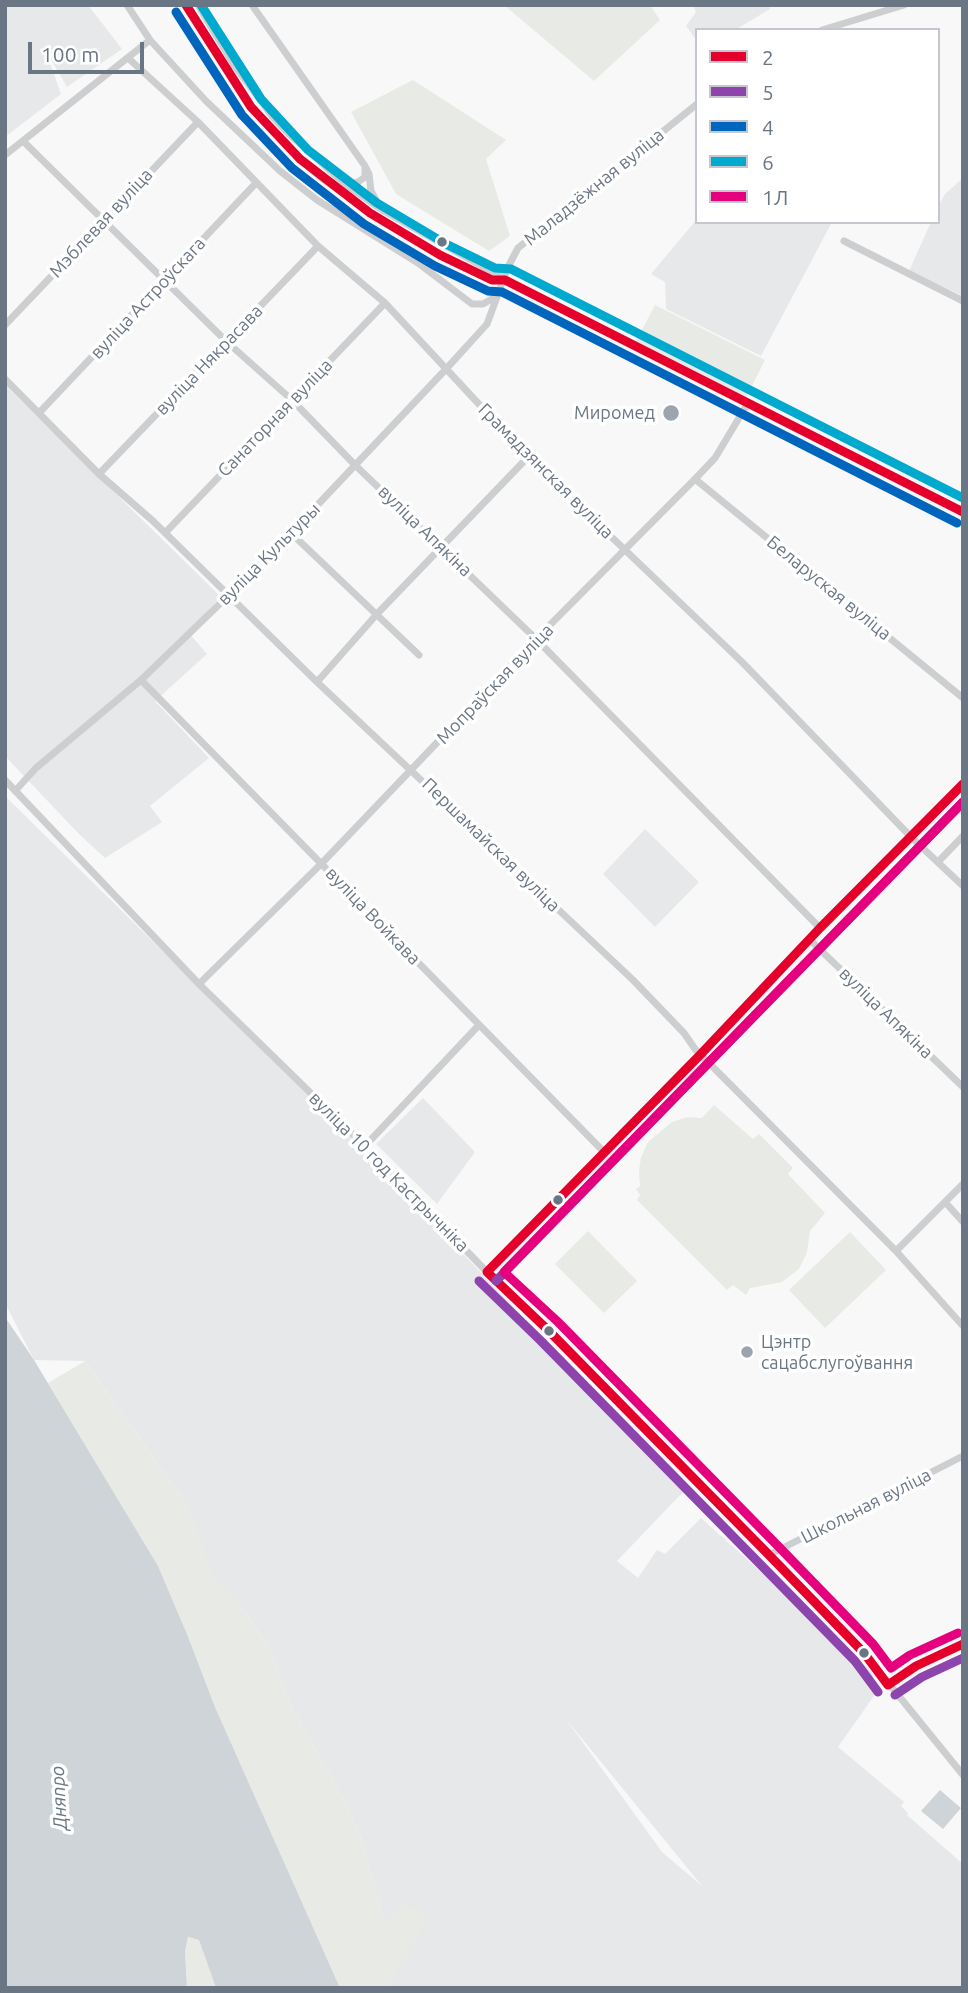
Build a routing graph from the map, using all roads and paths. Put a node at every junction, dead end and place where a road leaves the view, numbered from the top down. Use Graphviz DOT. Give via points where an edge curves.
graph roads {
  1 [pos="127,5"];
  2 [pos="186,5"];
  3 [pos="198,5"];
  4 [pos="252,5"];
  5 [pos="904,5"];
  6 [pos="829,28"];
  7 [pos="150,40"];
  8 [pos="128,58"];
  9 [pos="695,106"];
  10 [pos="198,122"];
  11 [pos="23,141"];
  12 [pos="5,155"];
  13 [pos="365,166"];
  14 [pos="256,183"];
  15 [pos="346,185"];
  16 [pos="382,210"];
  17 [pos="103,220"];
  18 [pos="844,241"];
  19 [pos="318,246"];
  20 [pos="505,280"];
  21 [pos="165,281"];
  22 [pos="498,296"];
  23 [pos="963,301"];
  24 [pos="385,303"];
  25 [pos="5,326"];
  26 [pos="227,342"];
  27 [pos="447,368"];
  28 [pos="5,379"];
  29 [pos="292,400"];
  30 [pos="748,403"];
  31 [pos="39,413"];
  32 [pos="528,457"];
  33 [pos="355,465"];
  34 [pos="99,474"];
  35 [pos="695,479"];
  36 [pos="963,512"];
  37 [pos="165,533"];
  38 [pos="291,533"];
  39 [pos="442,547"];
  40 [pos="625,549"];
  41 [pos="229,595"];
  42 [pos="377,614"];
  43 [pos="536,639"];
  44 [pos="419,655"];
  45 [pos="141,680"];
  46 [pos="317,682"];
  47 [pos="963,698"];
  48 [pos="412,770"];
  49 [pos="5,780"];
  50 [pos="963,785"];
  51 [pos="15,791"];
  52 [pos="963,836"];
  53 [pos="911,837"];
  54 [pos="938,862"];
  55 [pos="322,863"];
  56 [pos="963,886"];
  57 [pos="820,928"];
  58 [pos="809,939"];
  59 [pos="199,984"];
  60 [pos="478,1026"];
  61 [pos="701,1055"];
  62 [pos="963,1087"];
  63 [pos="365,1146"];
  64 [pos="604,1153"];
  65 [pos="963,1184"];
  66 [pos="946,1202"];
  67 [pos="963,1222"];
  68 [pos="896,1251"];
  69 [pos="487,1272"];
  70 [pos="963,1326"];
  71 [pos="963,1456"];
  72 [pos="769,1555"];
  73 [pos="963,1644"];
  74 [pos="888,1685"];
  75 [pos="963,1775"];
  1 -- 7 [label="street"];
  2 -- 20 [label="street" via="251,107 320,177 440,255 492,280"];
  3 -- 15 [label="street" via="255,95 289,134"];
  4 -- 13 [label="street"];
  5 -- 6 [label="street"];
  7 -- 8 [label="street"];
  7 -- 22 [label="street" via="206,101 317,200 418,263 472,304"];
  8 -- 10 [label="street, Грамадзянская вуліца"];
  8 -- 11 [label="street"];
  9 -- 20 [label="street, Маладзёжная вуліца" via="518,248"];
  10 -- 14 [label="street, Грамадзянская вуліца"];
  10 -- 17 [label="street, Мэблевая вуліца"];
  11 -- 12 [label="street"];
  11 -- 17 [label="street, вуліца Апякіна"];
  13 -- 15 [label="street" via="365,177"];
  13 -- 16 [label="street"];
  14 -- 19 [label="street, Грамадзянская вуліца"];
  14 -- 21 [label="street, вуліца Астроўскага"];
  15 -- 16 [label="street"];
  16 -- 20 [label="street"];
  17 -- 21 [label="street, вуліца Апякіна"];
  17 -- 25 [label="street, Мэблевая вуліца"];
  18 -- 23 [label="street"];
  19 -- 24 [label="street, Грамадзянская вуліца"];
  19 -- 26 [label="street, вуліца Някрасава"];
  20 -- 22 [label="street, Маладзёжная вуліца"];
  20 -- 30 [label="street"];
  21 -- 26 [label="street, вуліца Апякіна"];
  21 -- 31 [label="street, вуліца Астроўскага"];
  22 -- 27 [label="street, вуліца Культуры" via="487,324"];
  24 -- 27 [label="street, Грамадзянская вуліца"];
  24 -- 29 [label="street, Санаторная вуліца"];
  26 -- 29 [label="street, вуліца Апякіна"];
  26 -- 34 [label="street, вуліца Някрасава"];
  27 -- 32 [label="street, Грамадзянская вуліца"];
  27 -- 33 [label="street, вуліца Культуры"];
  28 -- 31 [label="street, Першамайская вуліца"];
  29 -- 33 [label="street, вуліца Апякіна"];
  29 -- 37 [label="street, Санаторная вуліца"];
  30 -- 35 [label="street, Мопраўская вуліца" via="715,457"];
  30 -- 36 [label="street"];
  31 -- 34 [label="street, Першамайская вуліца"];
  32 -- 39 [label="street"];
  32 -- 40 [label="street, Грамадзянская вуліца"];
  33 -- 38 [label="street, вуліца Культуры"];
  33 -- 39 [label="street, вуліца Апякіна"];
  34 -- 37 [label="street, Першамайская вуліца"];
  35 -- 40 [label="street, Мопраўская вуліца"];
  35 -- 47 [label="street, Беларуская вуліца"];
  37 -- 41 [label="street, Першамайская вуліца"];
  38 -- 41 [label="street, вуліца Культуры"];
  38 -- 42 [label="street"];
  39 -- 42 [label="street"];
  39 -- 43 [label="street, вуліца Апякіна"];
  40 -- 43 [label="street, Мопраўская вуліца"];
  40 -- 53 [label="street, Грамадзянская вуліца"];
  41 -- 45 [label="street, вуліца Культуры"];
  41 -- 46 [label="street, Першамайская вуліца"];
  42 -- 44 [label="street"];
  42 -- 46 [label="street"];
  43 -- 48 [label="street, Мопраўская вуліца"];
  43 -- 57 [label="street, вуліца Апякіна"];
  45 -- 51 [label="street, вуліца Культуры"];
  45 -- 55 [label="street, вуліца Войкава"];
  46 -- 48 [label="street, Першамайская вуліца"];
  48 -- 55 [label="street, Мопраўская вуліца"];
  48 -- 61 [label="street, Першамайская вуліца" via="633,980"];
  49 -- 51 [label="street, вуліца 10 год Кастрычніка"];
  50 -- 53 [label="street"];
  51 -- 59 [label="street, вуліца 10 год Кастрычніка"];
  52 -- 54 [label="street"];
  53 -- 54 [label="street, Грамадзянская вуліца"];
  53 -- 57 [label="street"];
  54 -- 56 [label="street, Грамадзянская вуліца"];
  55 -- 59 [label="street, Мопраўская вуліца"];
  55 -- 60 [label="street, вуліца Войкава"];
  57 -- 58 [label="street"];
  58 -- 61 [label="street"];
  58 -- 62 [label="street, вуліца Апякіна"];
  59 -- 63 [label="street, вуліца 10 год Кастрычніка"];
  60 -- 63 [label="street"];
  60 -- 64 [label="street, вуліца Войкава"];
  61 -- 64 [label="street"];
  61 -- 68 [label="street, Першамайская вуліца"];
  63 -- 69 [label="street, вуліца 10 год Кастрычніка"];
  64 -- 69 [label="street"];
  65 -- 66 [label="street"];
  66 -- 67 [label="street"];
  66 -- 68 [label="street"];
  68 -- 70 [label="street, Першамайская вуліца"];
  69 -- 72 [label="street, вуліца 10 год Кастрычніка"];
  71 -- 72 [label="street, Школьная вуліца"];
  72 -- 74 [label="street, вуліца 10 год Кастрычніка" via="875,1665"];
  73 -- 74 [label="street"];
  74 -- 75 [label="street, вуліца 10 год Кастрычніка"];
}
